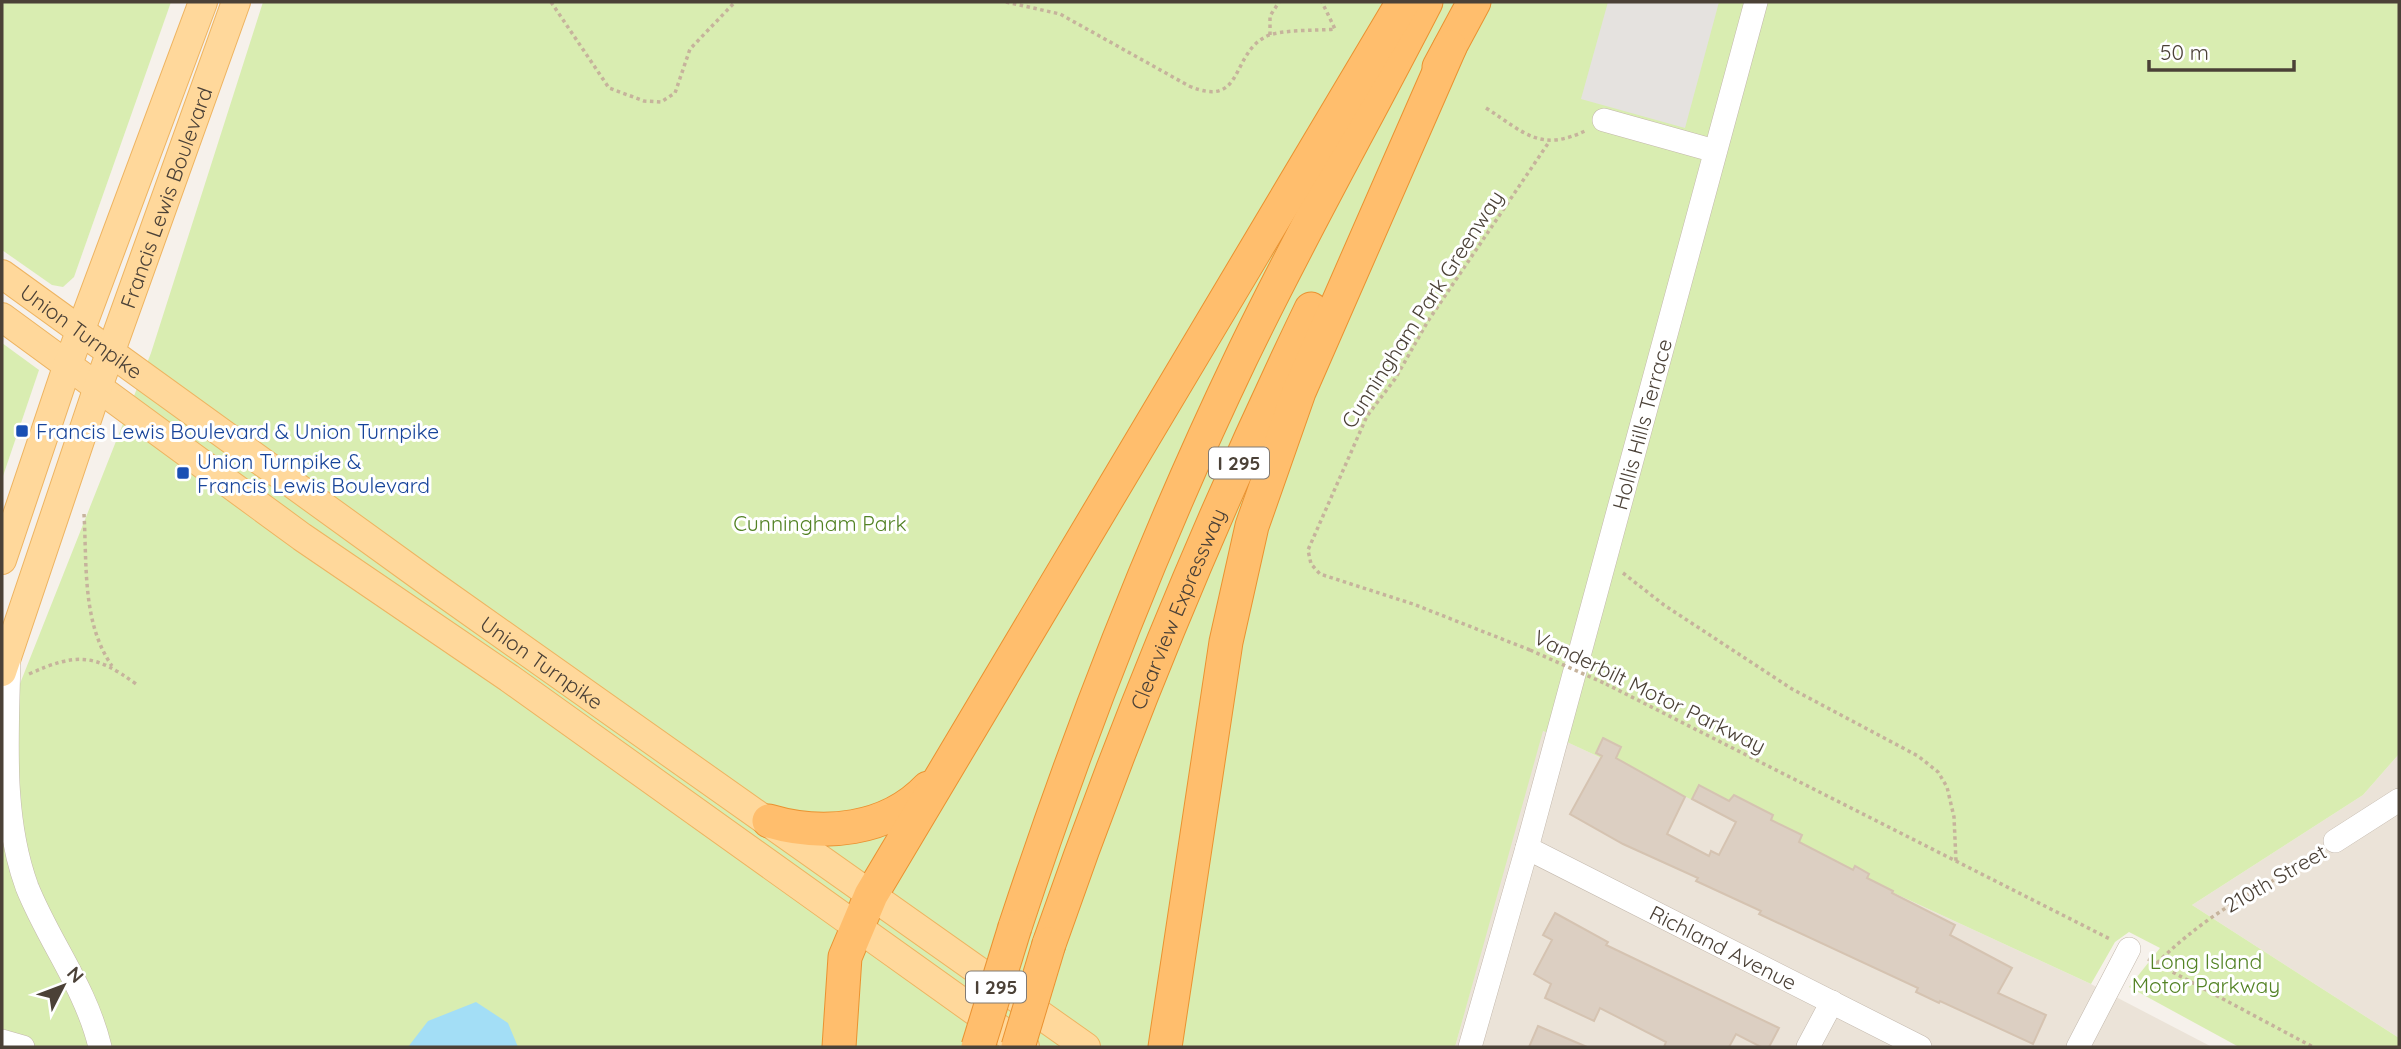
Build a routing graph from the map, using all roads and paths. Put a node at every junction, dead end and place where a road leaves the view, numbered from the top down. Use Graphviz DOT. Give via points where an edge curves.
graph roads {
  1 [pos="203,2"];
  2 [pos="236,2"];
  3 [pos="551,2"];
  4 [pos="735,2"];
  5 [pos="1006,2"];
  6 [pos="1279,2"];
  7 [pos="1322,2"];
  8 [pos="1402,2"];
  9 [pos="1426,2"];
  10 [pos="1474,2"];
  11 [pos="1756,2"];
  12 [pos="1270,35"];
  13 [pos="1450,47"];
  14 [pos="1486,108"];
  15 [pos="1604,120"];
  16 [pos="1549,142"];
  17 [pos="1715,151"];
  18 [pos="2,274"];
  19 [pos="2,317"];
  20 [pos="81,329"];
  21 [pos="111,351"];
  22 [pos="68,364"];
  23 [pos="98,387"];
  24 [pos="84,514"];
  25 [pos="2,560"];
  26 [pos="1623,573"];
  27 [pos="1320,574"];
  28 [pos="112,666"];
  29 [pos="13,667"];
  30 [pos="136,684"];
  31 [pos="952,760"];
  32 [pos="2399,800"];
  33 [pos="769,821"];
  34 [pos="2335,841"];
  35 [pos="1527,848"];
  36 [pos="1956,861"];
  37 [pos="871,895"];
  38 [pos="856,927"];
  39 [pos="2129,949"];
  40 [pos="2156,964"];
  41 [pos="1832,1002"];
  42 [pos="2,1041"];
  43 [pos="23,1047"];
  44 [pos="100,1047"];
  45 [pos="839,1047"];
  46 [pos="978,1047"];
  47 [pos="1018,1047"];
  48 [pos="1025,1047"];
  49 [pos="1086,1047"];
  50 [pos="1165,1047"];
  51 [pos="1470,1047"];
  52 [pos="1808,1047"];
  53 [pos="1920,1047"];
  54 [pos="2078,1047"];
  55 [pos="2313,1047"];
  1 -- 20 [label="main road, Francis Lewis Boulevard"];
  2 -- 21 [label="main road, Francis Lewis Boulevard"];
  3 -- 4 [label="path" via="609,88 660,102 675,93 690,49"];
  5 -- 12 [label="path" via="1060,14 1203,92 1225,90 1252,47"];
  6 -- 12 [label="path" via="1270,16"];
  7 -- 12 [label="path" via="1335,29"];
  8 -- 31 [label="highway"];
  9 -- 46 [label="highway, Clearview Expressway / I 295, bridge" via="1303,232 1191,466 1102,684 1015,927"];
  10 -- 13 [label="highway, Clearview Expressway / I 295"];
  11 -- 17 [label="street, Hollis Hills Terrace"];
  13 -- 47 [label="highway, Clearview Expressway / I 295, bridge" via="1311,311 1250,439 1146,686 1049,944"];
  13 -- 50 [label="highway" via="1299,392 1252,526 1226,642"];
  14 -- 16 [label="path"];
  15 -- 16 [label="path" via="1568,139"];
  15 -- 17 [label="street"];
  16 -- 27 [label="path, Cunningham Park Greenway" via="1367,416 1308,550 1311,564"];
  17 -- 35 [label="street, Hollis Hills Terrace"];
  18 -- 20 [label="main road, Union Turnpike"];
  19 -- 22 [label="main road, Union Turnpike"];
  20 -- 21 [label="main road, Union Turnpike"];
  20 -- 22 [label="main road, Francis Lewis Boulevard"];
  21 -- 23 [label="main road, Francis Lewis Boulevard"];
  21 -- 33 [label="main road, Union Turnpike" via="431,584"];
  22 -- 23 [label="main road, Union Turnpike"];
  22 -- 25 [label="main road, Francis Lewis Boulevard"];
  23 -- 29 [label="main road, Francis Lewis Boulevard"];
  23 -- 38 [label="main road, Union Turnpike" via="302,537 520,686"];
  24 -- 28 [label="path" via="90,611 100,649"];
  26 -- 36 [label="path" via="1793,689 1918,756 1938,772 1954,817"];
  27 -- 36 [label="path, Vanderbilt Motor Parkway, bridge" via="1413,604 1606,684"];
  28 -- 29 [label="path" via="93,659 63,659"];
  28 -- 30 [label="path"];
  29 -- 44 [label="street" via="8,779 17,855 28,888 86,1001"];
  31 -- 33 [label="highway" via="924,792 883,819 826,831"];
  31 -- 37 [label="highway"];
  32 -- 34 [label="street, 210th Street"];
  33 -- 37 [label="main road, Union Turnpike"];
  34 -- 40 [label="path, 210th Street" via="2325,853 2219,909"];
  35 -- 41 [label="street, Richland Avenue"];
  35 -- 51 [label="street, Hollis Hills Terrace"];
  36 -- 39 [label="path, Vanderbilt Motor Parkway"];
  37 -- 38 [label="highway"];
  37 -- 49 [label="main road, Union Turnpike"];
  38 -- 45 [label="highway" via="845,957"];
  38 -- 48 [label="main road, Union Turnpike"];
  39 -- 40 [label="path, Vanderbilt Motor Parkway"];
  39 -- 54 [label="street"];
  40 -- 55 [label="path, Vanderbilt Motor Parkway"];
  41 -- 52 [label="street"];
  41 -- 53 [label="street, Richland Avenue"];
  42 -- 43 [label="street"];
}
